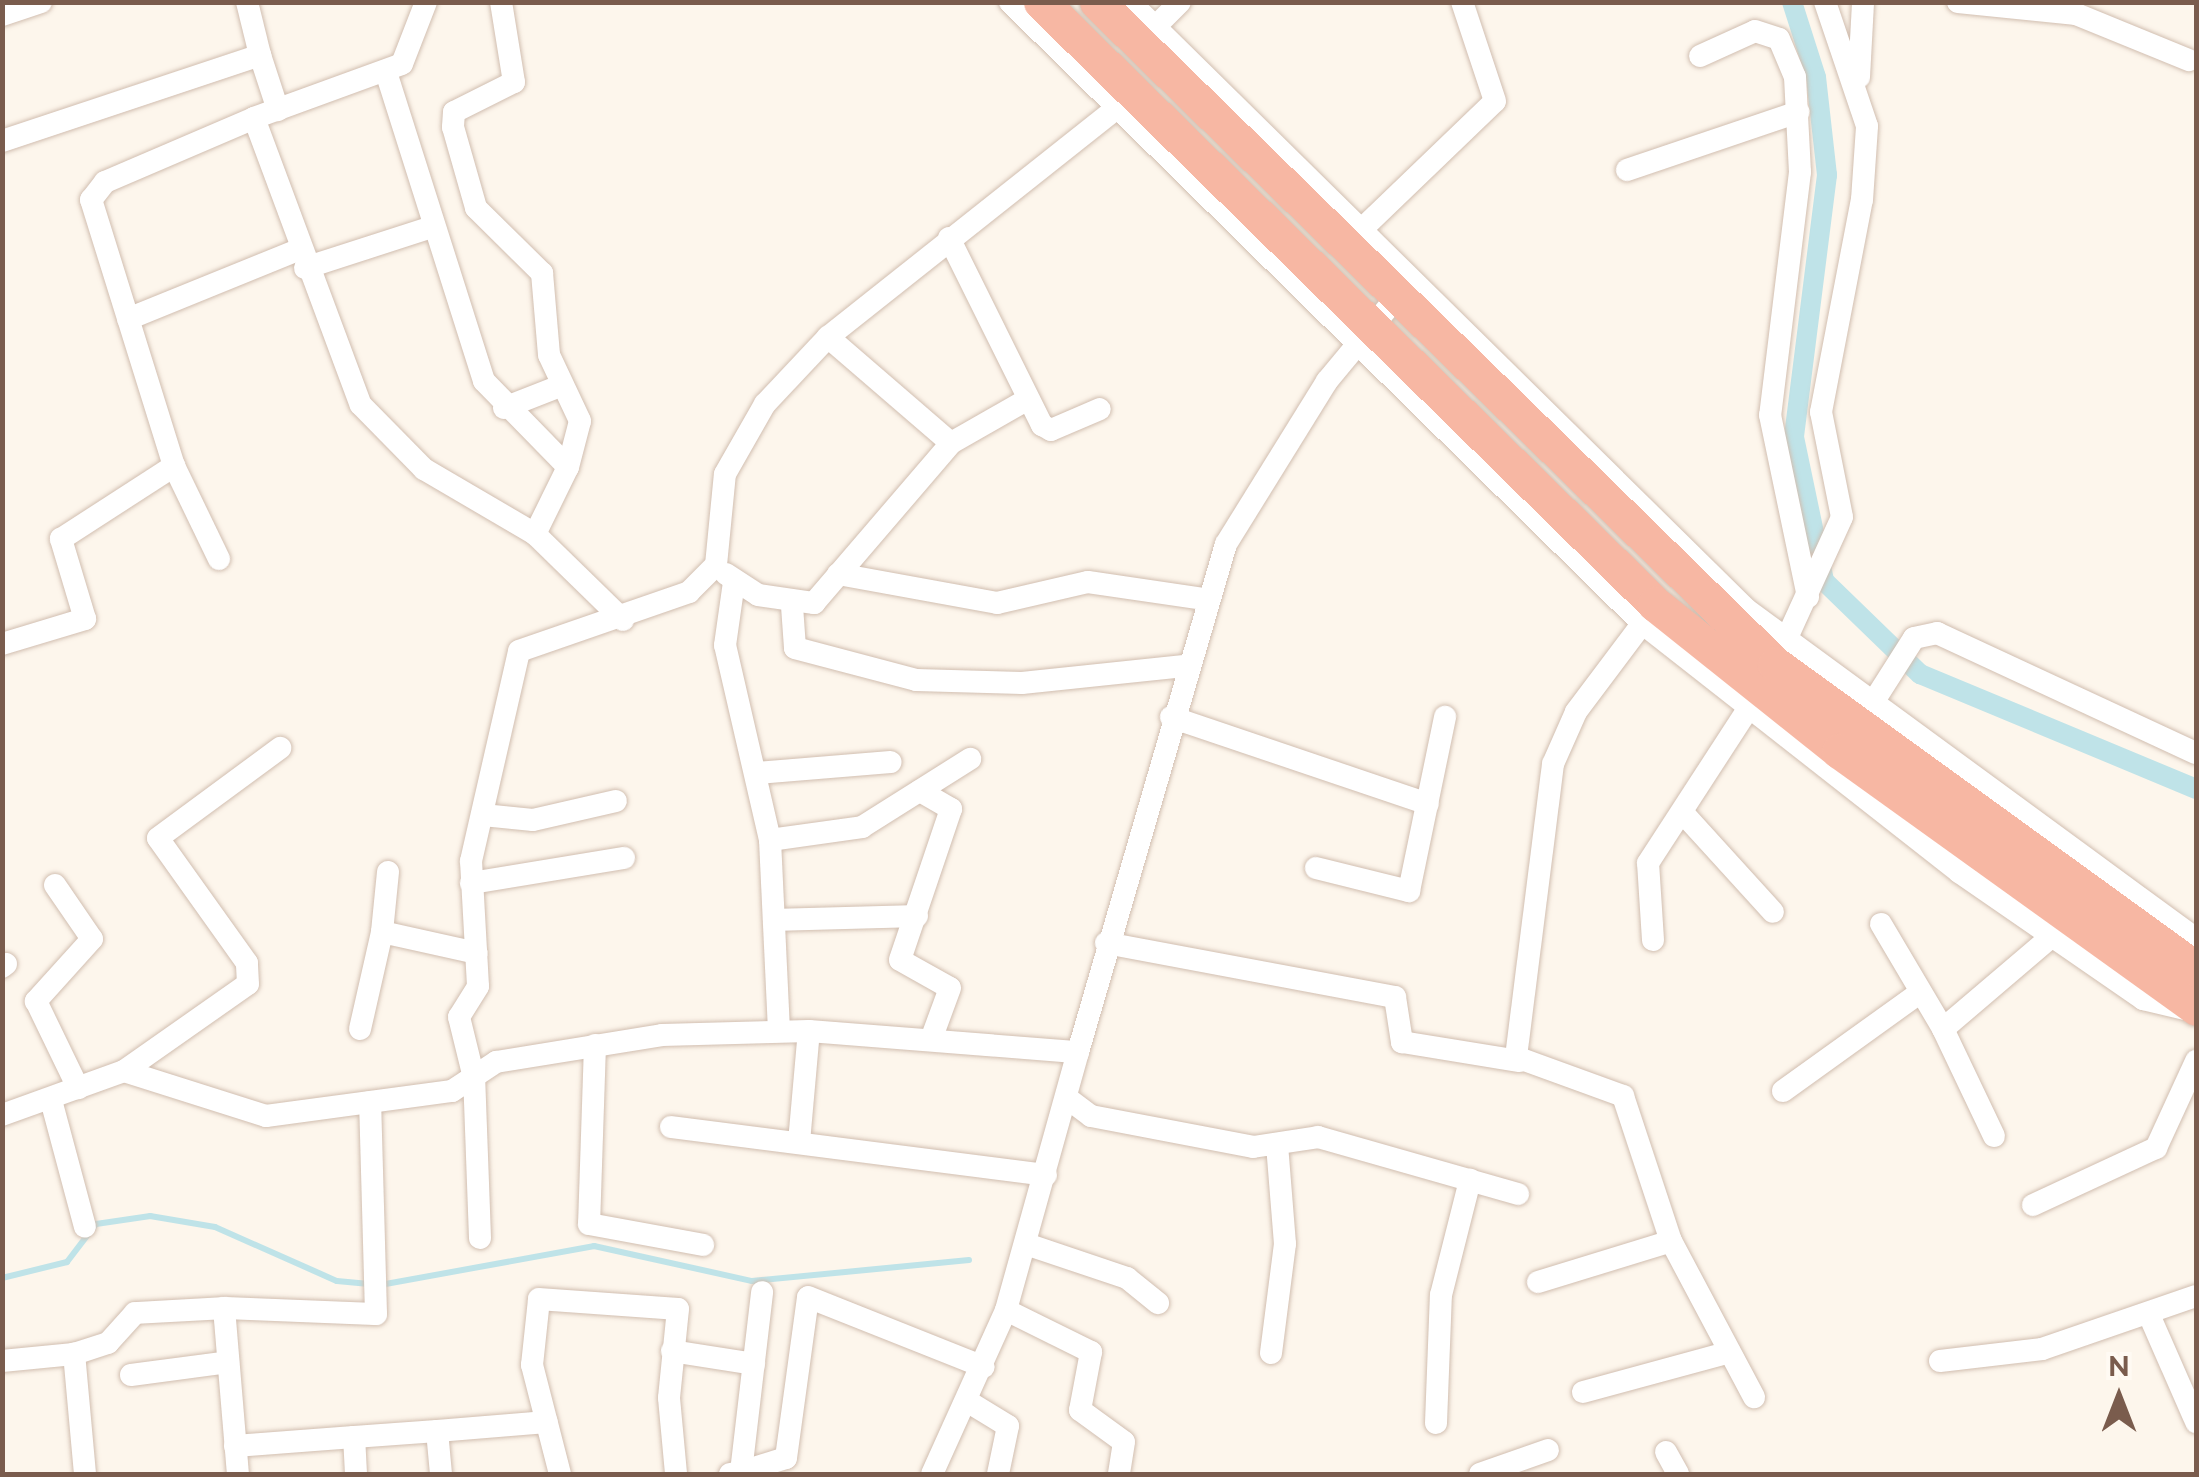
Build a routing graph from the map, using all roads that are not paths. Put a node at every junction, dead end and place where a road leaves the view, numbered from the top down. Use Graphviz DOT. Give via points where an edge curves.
graph roads {
  1 [pos="41,2"];
  2 [pos="247,2"];
  3 [pos="426,2"];
  4 [pos="500,2"];
  5 [pos="1010,2"];
  6 [pos="1041,2"];
  7 [pos="1096,2"];
  8 [pos="1130,2"];
  9 [pos="1180,2"];
  10 [pos="1462,2"];
  11 [pos="1825,2"];
  12 [pos="1863,2"];
  13 [pos="1958,2"];
  14 [pos="2,15"];
  15 [pos="1156,28"];
  16 [pos="260,55"];
  17 [pos="1700,56"];
  18 [pos="2189,60"];
  19 [pos="386,72"];
  20 [pos="1859,95"];
  21 [pos="1116,109"];
  22 [pos="278,110"];
  23 [pos="1798,112"];
  24 [pos="254,118"];
  25 [pos="2,141"];
  26 [pos="1627,170"];
  27 [pos="432,228"];
  28 [pos="1360,230"];
  29 [pos="949,238"];
  30 [pos="302,259"];
  31 [pos="128,319"];
  32 [pos="1374,322"];
  33 [pos="828,337"];
  34 [pos="563,384"];
  35 [pos="1028,399"];
  36 [pos="504,408"];
  37 [pos="1100,409"];
  38 [pos="951,443"];
  39 [pos="174,466"];
  40 [pos="568,467"];
  41 [pos="534,534"];
  42 [pos="219,559"];
  43 [pos="716,565"];
  44 [pos="838,574"];
  45 [pos="734,582"];
  46 [pos="1813,588"];
  47 [pos="1205,599"];
  48 [pos="792,606"];
  49 [pos="1649,614"];
  50 [pos="624,620"];
  51 [pos="2,644"];
  52 [pos="1184,666"];
  53 [pos="1768,676"];
  54 [pos="1864,716"];
  55 [pos="1171,718"];
  56 [pos="1445,718"];
  57 [pos="280,748"];
  58 [pos="2196,753"];
  59 [pos="970,759"];
  60 [pos="891,762"];
  61 [pos="757,773"];
  62 [pos="920,791"];
  63 [pos="616,801"];
  64 [pos="1428,804"];
  65 [pos="1682,812"];
  66 [pos="484,815"];
  67 [pos="770,840"];
  68 [pos="624,858"];
  69 [pos="1316,868"];
  70 [pos="388,872"];
  71 [pos="472,883"];
  72 [pos="55,885"];
  73 [pos="1772,912"];
  74 [pos="918,916"];
  75 [pos="774,920"];
  76 [pos="1881,924"];
  77 [pos="382,932"];
  78 [pos="2051,937"];
  79 [pos="2196,939"];
  80 [pos="1653,940"];
  81 [pos="1106,944"];
  82 [pos="477,953"];
  83 [pos="2196,970"];
  84 [pos="1918,994"];
  85 [pos="2196,1009"];
  86 [pos="1943,1028"];
  87 [pos="360,1029"];
  88 [pos="780,1031"];
  89 [pos="809,1032"];
  90 [pos="932,1037"];
  91 [pos="595,1045"];
  92 [pos="1078,1052"];
  93 [pos="2196,1060"];
  94 [pos="1519,1062"];
  95 [pos="124,1071"];
  96 [pos="474,1078"];
  97 [pos="78,1088"];
  98 [pos="1784,1091"];
  99 [pos="1067,1098"];
  100 [pos="51,1100"];
  101 [pos="370,1102"];
  102 [pos="2,1115"];
  103 [pos="670,1126"];
  104 [pos="1994,1136"];
  105 [pos="799,1142"];
  106 [pos="1278,1144"];
  107 [pos="1046,1175"];
  108 [pos="1470,1180"];
  109 [pos="1518,1194"];
  110 [pos="2034,1205"];
  111 [pos="85,1227"];
  112 [pos="480,1238"];
  113 [pos="1671,1240"];
  114 [pos="703,1244"];
  115 [pos="1023,1255"];
  116 [pos="1538,1282"];
  117 [pos="762,1292"];
  118 [pos="2196,1296"];
  119 [pos="1158,1304"];
  120 [pos="224,1308"];
  121 [pos="1006,1310"];
  122 [pos="2150,1316"];
  123 [pos="672,1351"];
  124 [pos="1730,1352"];
  125 [pos="1271,1353"];
  126 [pos="74,1354"];
  127 [pos="2,1361"];
  128 [pos="228,1362"];
  129 [pos="1940,1362"];
  130 [pos="754,1364"];
  131 [pos="984,1367"];
  132 [pos="131,1374"];
  133 [pos="1583,1392"];
  134 [pos="1754,1397"];
  135 [pos="967,1401"];
  136 [pos="547,1422"];
  137 [pos="2196,1422"];
  138 [pos="1436,1423"];
  139 [pos="437,1431"];
  140 [pos="354,1437"];
  141 [pos="235,1446"];
  142 [pos="1548,1450"];
  143 [pos="1666,1452"];
  144 [pos="734,1473"];
  145 [pos="85,1474"];
  146 [pos="238,1474"];
  147 [pos="356,1474"];
  148 [pos="441,1474"];
  149 [pos="560,1474"];
  150 [pos="676,1474"];
  151 [pos="932,1474"];
  152 [pos="998,1474"];
  153 [pos="1119,1474"];
  154 [pos="1480,1474"];
  155 [pos="1678,1474"];
  1 -- 14 [label="street"];
  2 -- 16 [label="street"];
  3 -- 19 [label="street" via="417,46"];
  4 -- 34 [label="street" via="514,82 454,112 453,127 476,208 542,273 548,355"];
  5 -- 21 [label="street"];
  6 -- 32 [label="highway"];
  7 -- 32 [label="highway"];
  8 -- 15 [label="street"];
  9 -- 15 [label="street"];
  10 -- 28 [label="street" via="1495,101"];
  11 -- 20 [label="street"];
  12 -- 20 [label="street"];
  13 -- 18 [label="street" via="2076,14"];
  15 -- 28 [label="street"];
  16 -- 22 [label="street"];
  16 -- 25 [label="street"];
  17 -- 23 [label="street" via="1740,34 1779,39"];
  19 -- 22 [label="street"];
  19 -- 27 [label="street"];
  20 -- 46 [label="street" via="1862,200 1821,412 1842,517"];
  21 -- 29 [label="street"];
  21 -- 32 [label="street"];
  22 -- 24 [label="street"];
  23 -- 26 [label="street"];
  23 -- 46 [label="street" via="1795,224 1770,415"];
  24 -- 30 [label="street"];
  24 -- 31 [label="street" via="96,189 94,211"];
  27 -- 30 [label="street"];
  27 -- 36 [label="street" via="464,336"];
  28 -- 53 [label="street"];
  29 -- 33 [label="street"];
  29 -- 35 [label="street"];
  30 -- 31 [label="street"];
  30 -- 41 [label="street" via="345,376 379,428 424,469"];
  31 -- 39 [label="street"];
  32 -- 47 [label="street" via="1239,520"];
  32 -- 49 [label="highway"];
  32 -- 53 [label="highway"];
  33 -- 38 [label="street"];
  33 -- 43 [label="street" via="732,451"];
  34 -- 36 [label="street"];
  34 -- 40 [label="street" via="580,420"];
  35 -- 37 [label="street" via="1051,430"];
  35 -- 38 [label="street"];
  36 -- 40 [label="street"];
  38 -- 44 [label="street"];
  39 -- 42 [label="street"];
  39 -- 51 [label="street" via="61,539 85,620"];
  40 -- 41 [label="street"];
  41 -- 50 [label="street"];
  43 -- 45 [label="street"];
  43 -- 50 [label="street" via="689,592"];
  44 -- 47 [label="street" via="996,604 1088,582"];
  44 -- 48 [label="street" via="814,603"];
  45 -- 48 [label="street"];
  45 -- 61 [label="street" via="727,658"];
  46 -- 53 [label="street"];
  47 -- 52 [label="street"];
  48 -- 52 [label="street" via="795,648 916,680 1022,683"];
  49 -- 53 [label="highway"];
  49 -- 94 [label="street" via="1576,712 1553,764"];
  50 -- 66 [label="street" via="526,646"];
  52 -- 55 [label="street"];
  53 -- 54 [label="highway"];
  53 -- 65 [label="street"];
  53 -- 78 [label="street"];
  53 -- 85 [label="highway"];
  54 -- 58 [label="street" via="1914,638 1952,636"];
  54 -- 79 [label="street"];
  54 -- 83 [label="highway"];
  55 -- 64 [label="street"];
  55 -- 81 [label="street"];
  56 -- 64 [label="street"];
  57 -- 95 [label="street" via="158,838 247,964 248,984"];
  59 -- 62 [label="street"];
  60 -- 61 [label="street"];
  61 -- 67 [label="street"];
  62 -- 67 [label="street" via="862,827"];
  62 -- 74 [label="street" via="951,810"];
  63 -- 66 [label="street" via="534,820"];
  64 -- 69 [label="street" via="1403,894"];
  65 -- 73 [label="street"];
  65 -- 80 [label="street" via="1645,871"];
  66 -- 71 [label="street"];
  67 -- 75 [label="street"];
  68 -- 71 [label="street"];
  70 -- 77 [label="street"];
  71 -- 82 [label="street"];
  72 -- 97 [label="street" via="92,939 36,1001"];
  74 -- 75 [label="street"];
  74 -- 90 [label="street" via="901,966 950,988"];
  75 -- 88 [label="street"];
  76 -- 84 [label="street"];
  77 -- 82 [label="street"];
  77 -- 87 [label="street"];
  78 -- 85 [label="street" via="2143,999"];
  78 -- 86 [label="street"];
  81 -- 92 [label="street"];
  81 -- 94 [label="street" via="1395,997 1402,1042"];
  82 -- 96 [label="street" via="478,986 459,1023"];
  84 -- 86 [label="street"];
  84 -- 98 [label="street"];
  86 -- 104 [label="street"];
  88 -- 89 [label="street"];
  88 -- 91 [label="street"];
  89 -- 90 [label="street"];
  89 -- 105 [label="street"];
  90 -- 92 [label="street"];
  91 -- 96 [label="street" via="496,1062"];
  91 -- 114 [label="street" via="589,1224"];
  92 -- 99 [label="street"];
  93 -- 110 [label="street" via="2156,1148"];
  94 -- 113 [label="street" via="1623,1096"];
  95 -- 97 [label="street"];
  95 -- 101 [label="street" via="256,1116"];
  96 -- 101 [label="street" via="452,1091"];
  96 -- 112 [label="street"];
  97 -- 100 [label="street"];
  99 -- 106 [label="street" via="1091,1116"];
  99 -- 107 [label="street"];
  100 -- 102 [label="street"];
  100 -- 111 [label="street"];
  101 -- 120 [label="street" via="376,1314"];
  103 -- 105 [label="street"];
  105 -- 107 [label="street"];
  106 -- 108 [label="street" via="1318,1136"];
  106 -- 125 [label="street" via="1285,1244"];
  107 -- 115 [label="street"];
  108 -- 109 [label="street"];
  108 -- 138 [label="street" via="1441,1295"];
  113 -- 116 [label="street"];
  113 -- 124 [label="street"];
  115 -- 119 [label="street" via="1127,1278"];
  115 -- 121 [label="street"];
  117 -- 130 [label="street"];
  118 -- 122 [label="street"];
  120 -- 126 [label="street" via="135,1313 108,1343"];
  120 -- 128 [label="street"];
  121 -- 131 [label="street"];
  121 -- 153 [label="street" via="1090,1352 1080,1410 1124,1442"];
  122 -- 129 [label="street" via="2042,1348"];
  122 -- 137 [label="street"];
  123 -- 130 [label="street"];
  123 -- 136 [label="street" via="674,1305 539,1299 532,1364"];
  123 -- 150 [label="street"];
  124 -- 133 [label="street"];
  124 -- 134 [label="street"];
  126 -- 127 [label="street"];
  126 -- 145 [label="street"];
  128 -- 132 [label="street"];
  128 -- 141 [label="street"];
  130 -- 144 [label="street"];
  131 -- 135 [label="street"];
  131 -- 144 [label="street" via="808,1297 786,1458"];
  135 -- 151 [label="street"];
  135 -- 152 [label="street" via="1008,1426"];
  136 -- 139 [label="street"];
  136 -- 149 [label="street"];
  139 -- 140 [label="street"];
  139 -- 148 [label="street"];
  140 -- 141 [label="street"];
  140 -- 147 [label="street"];
  141 -- 146 [label="street"];
  142 -- 154 [label="street"];
  143 -- 155 [label="street"];
}
